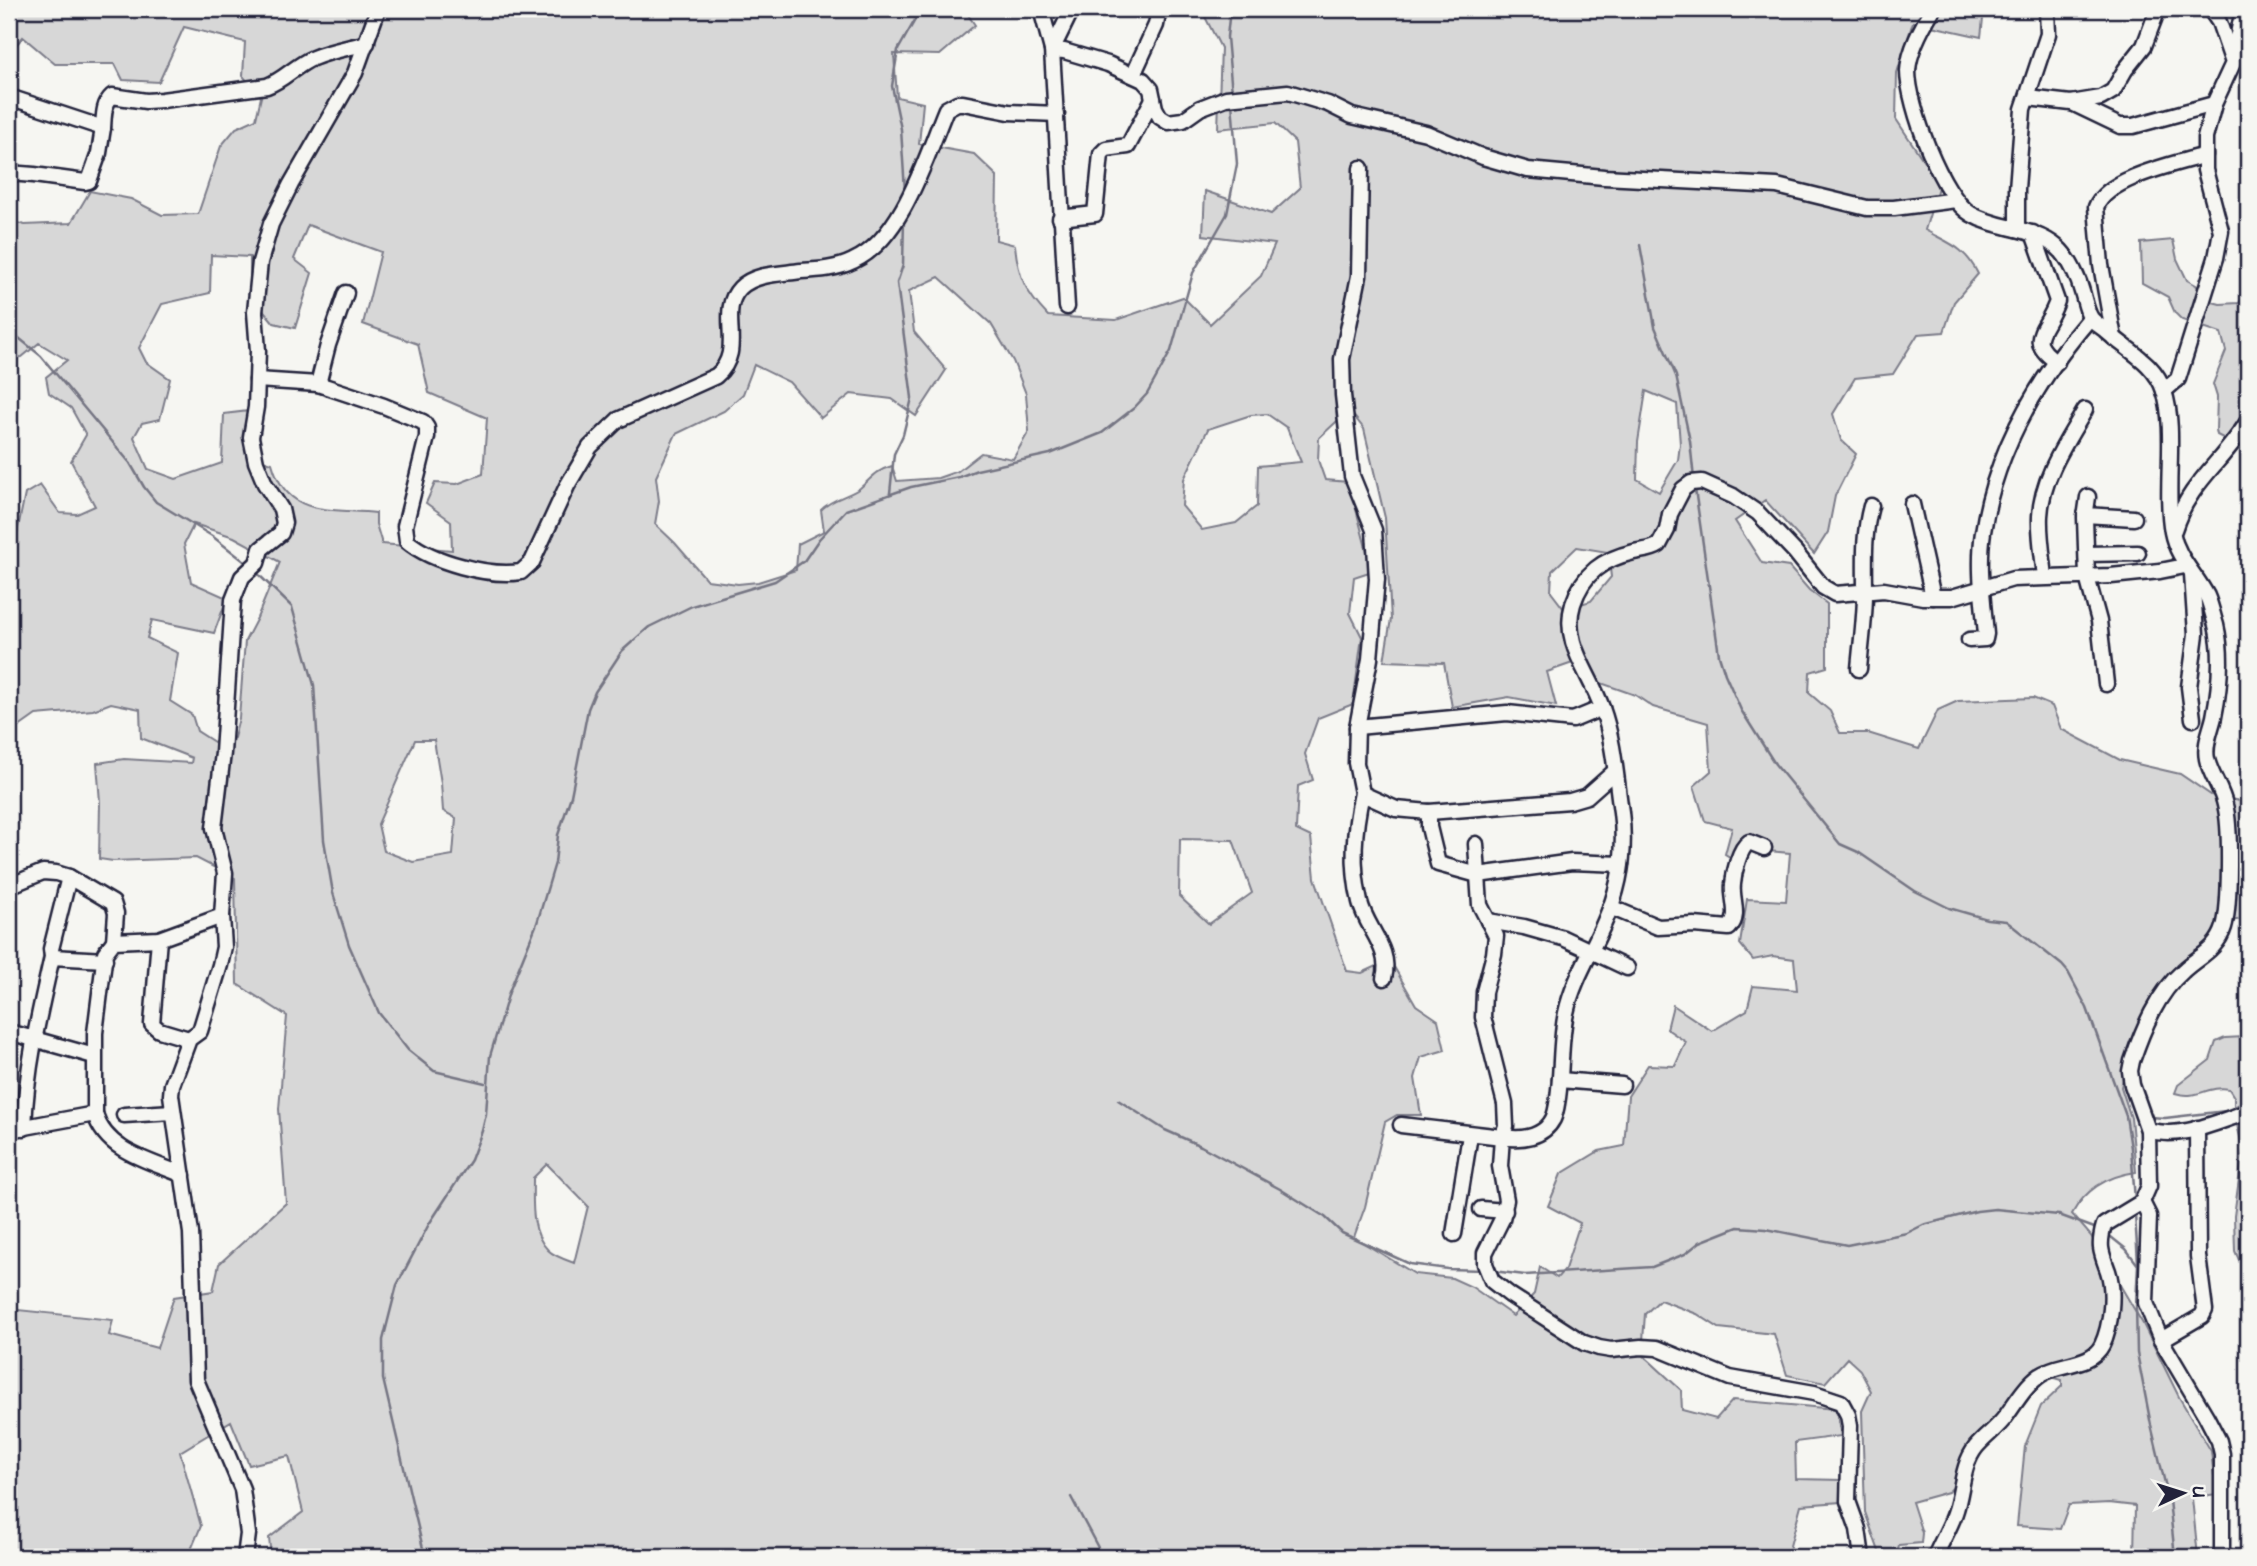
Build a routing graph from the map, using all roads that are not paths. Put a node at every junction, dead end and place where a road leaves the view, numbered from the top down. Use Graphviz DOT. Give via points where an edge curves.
graph roads {
  1 [pos="378,9"];
  2 [pos="1041,9"];
  3 [pos="1072,9"];
  4 [pos="1159,9"];
  5 [pos="1933,9"];
  6 [pos="2047,9"];
  7 [pos="2158,9"];
  8 [pos="2210,9"];
  9 [pos="2243,9"];
  10 [pos="367,43"];
  11 [pos="1052,50"];
  12 [pos="2233,63"];
  13 [pos="1133,75"];
  14 [pos="9,97"];
  15 [pos="2028,98"];
  16 [pos="1153,99"];
  17 [pos="2071,103"];
  18 [pos="2214,104"];
  19 [pos="1057,114"];
  20 [pos="103,128"];
  21 [pos="2205,155"];
  22 [pos="1360,168"];
  23 [pos="9,173"];
  24 [pos="1956,200"];
  25 [pos="1060,218"];
  26 [pos="2017,229"];
  27 [pos="2033,233"];
  28 [pos="346,293"];
  29 [pos="1067,307"];
  30 [pos="2090,318"];
  31 [pos="2114,338"];
  32 [pos="2057,362"];
  33 [pos="257,380"];
  34 [pos="318,384"];
  35 [pos="2164,391"];
  36 [pos="2085,410"];
  37 [pos="2248,421"];
  38 [pos="2088,497"];
  39 [pos="1912,504"];
  40 [pos="1871,506"];
  41 [pos="2085,515"];
  42 [pos="2134,518"];
  43 [pos="2173,535"];
  44 [pos="2138,553"];
  45 [pos="2087,554"];
  46 [pos="2189,570"];
  47 [pos="2045,577"];
  48 [pos="2087,577"];
  49 [pos="1982,590"];
  50 [pos="1865,593"];
  51 [pos="1933,597"];
  52 [pos="1969,640"];
  53 [pos="1858,669"];
  54 [pos="2106,684"];
  55 [pos="2189,687"];
  56 [pos="1602,708"];
  57 [pos="2178,713"];
  58 [pos="2193,719"];
  59 [pos="1357,727"];
  60 [pos="1614,772"];
  61 [pos="1362,793"];
  62 [pos="1429,813"];
  63 [pos="1476,844"];
  64 [pos="1764,848"];
  65 [pos="1621,864"];
  66 [pos="1478,875"];
  67 [pos="69,877"];
  68 [pos="9,886"];
  69 [pos="1610,907"];
  70 [pos="222,916"];
  71 [pos="1488,921"];
  72 [pos="159,939"];
  73 [pos="114,941"];
  74 [pos="1589,951"];
  75 [pos="52,957"];
  76 [pos="105,960"];
  77 [pos="1627,968"];
  78 [pos="1384,978"];
  79 [pos="9,1032"];
  80 [pos="33,1039"];
  81 [pos="190,1040"];
  82 [pos="94,1056"];
  83 [pos="1560,1080"];
  84 [pos="1622,1085"];
  85 [pos="173,1112"];
  86 [pos="2248,1112"];
  87 [pos="95,1114"];
  88 [pos="124,1115"];
  89 [pos="1401,1125"];
  90 [pos="2148,1127"];
  91 [pos="2197,1128"];
  92 [pos="16,1129"];
  93 [pos="1470,1135"];
  94 [pos="1502,1137"];
  95 [pos="183,1175"];
  96 [pos="2142,1202"];
  97 [pos="1481,1209"];
  98 [pos="1505,1211"];
  99 [pos="1454,1234"];
  100 [pos="2161,1340"];
  101 [pos="245,1557"];
  102 [pos="1862,1557"];
  103 [pos="1935,1557"];
  104 [pos="2222,1557"];
  1 -- 10 [label="street"];
  2 -- 11 [label="street"];
  3 -- 11 [label="street"];
  4 -- 13 [label="street"];
  5 -- 24 [label="street" via="1911,57 1909,87 1924,140"];
  6 -- 15 [label="street" via="2048,34"];
  7 -- 17 [label="street" via="2144,46 2113,91"];
  8 -- 12 [label="street" via="2220,22"];
  9 -- 12 [label="street"];
  10 -- 20 [label="street" via="313,58 275,83 258,88 146,101 112,96 104,111"];
  10 -- 33 [label="street" via="355,74 271,223 260,262 255,312"];
  11 -- 13 [label="street"];
  11 -- 19 [label="street"];
  12 -- 18 [label="street"];
  13 -- 16 [label="street" via="1148,83"];
  14 -- 20 [label="street"];
  15 -- 17 [label="street"];
  15 -- 26 [label="street" via="2023,109"];
  16 -- 24 [label="street" via="1160,117 1174,123 1231,97 1288,92 1352,116 1426,133 1528,170 1770,185 1867,208"];
  16 -- 25 [label="street" via="1128,146 1103,151 1095,214"];
  17 -- 18 [label="street" via="2120,126"];
  18 -- 21 [label="street" via="2207,122"];
  19 -- 25 [label="street"];
  19 -- 34 [label="street" via="1009,112 963,103 946,109 909,199 888,233 853,262 755,278 739,289 730,310 728,364 716,376 618,420 590,447 532,562 521,572 475,569 431,557 407,541 405,526 427,437 426,424"];
  20 -- 23 [label="street" via="89,181"];
  21 -- 31 [label="street" via="2133,178 2106,192 2096,207"];
  21 -- 35 [label="street" via="2221,231 2178,379"];
  22 -- 59 [label="street" via="1359,276 1342,359 1343,395 1352,476 1374,530 1377,579 1370,659"];
  24 -- 26 [label="street" via="1982,220"];
  25 -- 29 [label="street"];
  26 -- 27 [label="street"];
  27 -- 30 [label="street" via="2066,256"];
  27 -- 32 [label="street" via="2057,301 2039,342 2043,352"];
  28 -- 34 [label="street"];
  30 -- 31 [label="street"];
  30 -- 32 [label="street"];
  31 -- 35 [label="street" via="2145,361"];
  32 -- 49 [label="street" via="2018,420 2006,453 1983,532"];
  33 -- 34 [label="street"];
  33 -- 70 [label="street" via="251,436 256,462 284,523 281,533 261,549 257,563 242,577 233,600 215,811 216,840 225,873"];
  35 -- 43 [label="street"];
  36 -- 47 [label="street" via="2057,457 2045,489 2040,516"];
  37 -- 43 [label="street" via="2201,478 2179,513"];
  38 -- 41 [label="street"];
  39 -- 51 [label="street"];
  40 -- 50 [label="street" via="1866,525"];
  41 -- 42 [label="street"];
  41 -- 45 [label="street"];
  43 -- 46 [label="street"];
  44 -- 45 [label="street"];
  45 -- 48 [label="street"];
  46 -- 48 [label="street"];
  46 -- 55 [label="street" via="2196,634"];
  46 -- 90 [label="street" via="2208,598 2220,650 2207,760 2226,806 2228,900 2216,945 2183,971 2159,999 2137,1048 2130,1071"];
  47 -- 48 [label="street"];
  47 -- 49 [label="street" via="2013,579"];
  48 -- 54 [label="street" via="2099,621"];
  49 -- 51 [label="street"];
  49 -- 52 [label="street" via="1985,639"];
  50 -- 51 [label="street" via="1890,590"];
  50 -- 53 [label="street"];
  50 -- 56 [label="street" via="1835,594 1823,587 1758,513 1733,496 1696,483 1683,489 1676,500 1659,545 1612,558 1595,568 1583,581 1572,607 1571,639"];
  55 -- 57 [label="street" via="2185,707"];
  55 -- 58 [label="street"];
  56 -- 59 [label="street" via="1573,720 1507,713"];
  56 -- 60 [label="street"];
  59 -- 61 [label="street" via="1356,763"];
  60 -- 62 [label="street" via="1587,796 1570,801"];
  60 -- 65 [label="street" via="1624,845"];
  61 -- 62 [label="street" via="1396,809"];
  61 -- 78 [label="street" via="1353,840 1354,868 1361,905 1385,960"];
  62 -- 66 [label="street" via="1438,864"];
  63 -- 66 [label="street"];
  64 -- 69 [label="street" via="1749,842 1741,851 1732,886 1734,923 1729,928 1658,927"];
  65 -- 66 [label="street" via="1572,862"];
  65 -- 69 [label="street"];
  66 -- 71 [label="street" via="1480,905"];
  67 -- 68 [label="street" via="43,872"];
  67 -- 73 [label="street" via="113,903"];
  67 -- 75 [label="street"];
  69 -- 74 [label="street"];
  70 -- 72 [label="street"];
  70 -- 81 [label="street" via="223,953 200,1031"];
  71 -- 74 [label="street" via="1563,937"];
  71 -- 94 [label="street" via="1496,942 1483,1017 1505,1104"];
  72 -- 73 [label="street"];
  72 -- 81 [label="street" via="152,1024"];
  73 -- 76 [label="street"];
  74 -- 77 [label="street"];
  74 -- 83 [label="street" via="1565,1016"];
  75 -- 76 [label="street"];
  75 -- 80 [label="street"];
  76 -- 82 [label="street"];
  79 -- 80 [label="street"];
  80 -- 82 [label="street"];
  80 -- 92 [label="street"];
  81 -- 85 [label="street" via="172,1085"];
  82 -- 87 [label="street"];
  83 -- 84 [label="street"];
  83 -- 94 [label="street" via="1554,1118 1546,1127 1527,1138"];
  85 -- 88 [label="street"];
  85 -- 95 [label="street"];
  86 -- 91 [label="street"];
  87 -- 92 [label="street"];
  87 -- 95 [label="street" via="98,1124 120,1148"];
  89 -- 93 [label="street"];
  90 -- 91 [label="street" via="2168,1134"];
  90 -- 96 [label="street" via="2150,1179"];
  91 -- 100 [label="street" via="2198,1256 2205,1310"];
  93 -- 94 [label="street"];
  93 -- 99 [label="street"];
  94 -- 98 [label="street"];
  95 -- 101 [label="street" via="193,1274 196,1380 242,1489"];
  96 -- 100 [label="street" via="2149,1216 2146,1303"];
  96 -- 103 [label="street" via="2104,1225 2099,1241 2110,1289 2100,1350 2042,1373 1975,1448 1955,1513"];
  97 -- 98 [label="street"];
  98 -- 102 [label="street" via="1485,1253 1492,1280 1570,1334 1598,1348 1657,1348 1730,1378 1841,1402 1850,1426 1848,1501"];
  100 -- 104 [label="street" via="2219,1441"];
}
